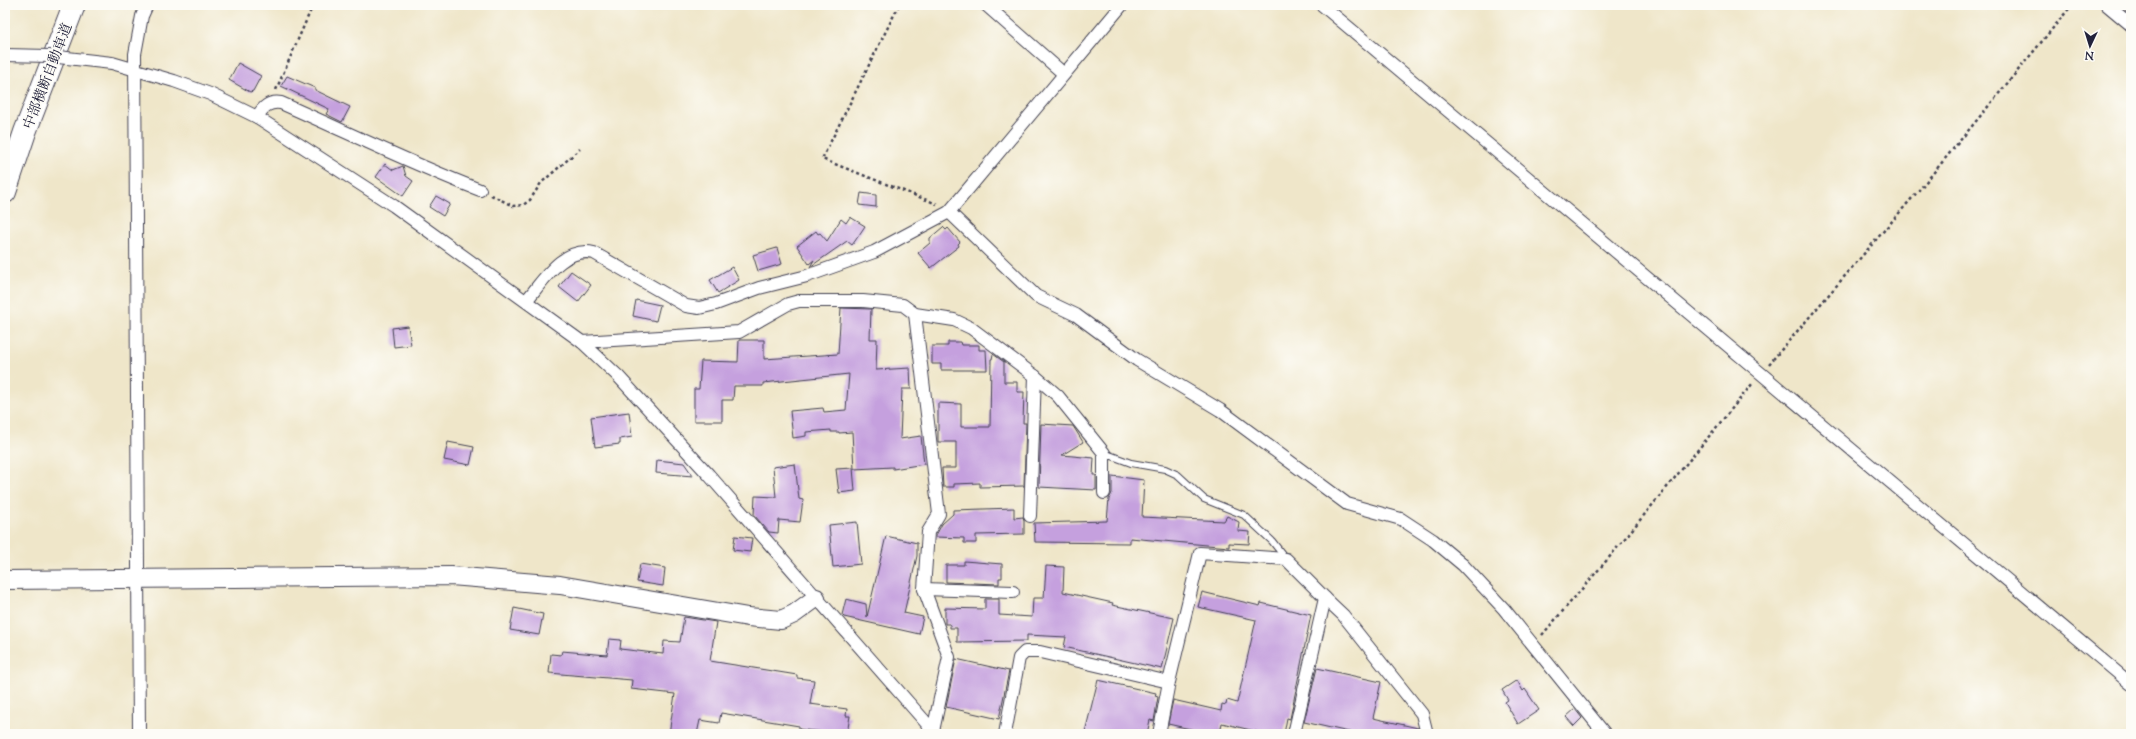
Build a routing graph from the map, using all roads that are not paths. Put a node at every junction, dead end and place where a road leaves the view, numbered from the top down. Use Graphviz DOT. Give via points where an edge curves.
graph roads {
  1 [pos="74,5"];
  2 [pos="147,5"];
  3 [pos="986,5"];
  4 [pos="1122,5"];
  5 [pos="1322,5"];
  6 [pos="2107,5"];
  7 [pos="2131,25"];
  8 [pos="5,55"];
  9 [pos="135,70"];
  10 [pos="1064,74"];
  11 [pos="257,117"];
  12 [pos="480,190"];
  13 [pos="5,192"];
  14 [pos="949,212"];
  15 [pos="526,301"];
  16 [pos="915,314"];
  17 [pos="582,342"];
  18 [pos="1035,376"];
  19 [pos="1104,453"];
  20 [pos="1104,494"];
  21 [pos="1030,516"];
  22 [pos="1286,559"];
  23 [pos="138,578"];
  24 [pos="5,580"];
  25 [pos="924,589"];
  26 [pos="1013,592"];
  27 [pos="816,598"];
  28 [pos="1325,598"];
  29 [pos="1169,682"];
  30 [pos="2131,684"];
  31 [pos="935,733"];
  32 [pos="1162,733"];
  33 [pos="139,734"];
  34 [pos="1004,734"];
  35 [pos="1294,734"];
  36 [pos="1427,734"];
  37 [pos="1605,734"];
  1 -- 13 [label="highway, 中部横断自動車道" via="25,132"];
  2 -- 9 [label="street" via="142,16 135,54"];
  3 -- 10 [label="street"];
  4 -- 10 [label="street"];
  5 -- 30 [label="street"];
  6 -- 7 [label="street"];
  8 -- 9 [label="street, bridge" via="49,56 112,63"];
  9 -- 11 [label="street" via="210,94"];
  9 -- 23 [label="street"];
  10 -- 14 [label="street"];
  11 -- 12 [label="street" via="267,105 281,103 430,171"];
  11 -- 15 [label="street" via="394,206"];
  14 -- 15 [label="street" via="874,252 807,276 759,288 699,308 686,306 594,252 585,250 570,255 558,263"];
  14 -- 37 [label="street" via="1036,296 1076,315 1137,360 1220,410 1347,504 1401,519 1433,540 1462,565 1504,609"];
  15 -- 17 [label="street"];
  16 -- 17 [label="street" via="903,305 863,301 800,301 788,304 739,332"];
  16 -- 18 [label="street" via="954,320 971,328"];
  16 -- 25 [label="street" via="939,514 928,532"];
  17 -- 27 [label="street" via="618,376 709,475"];
  18 -- 19 [label="street" via="1058,396"];
  18 -- 21 [label="street"];
  19 -- 20 [label="street"];
  19 -- 22 [label="lane" via="1131,463 1165,469 1178,475 1204,499 1244,515 1272,540"];
  22 -- 28 [label="street"];
  22 -- 29 [label="street" via="1200,553"];
  23 -- 24 [label="street"];
  23 -- 27 [label="street" via="451,576 506,579 560,585 748,617 781,620"];
  23 -- 33 [label="street"];
  25 -- 26 [label="street"];
  25 -- 31 [label="street" via="949,657"];
  27 -- 31 [label="street"];
  28 -- 35 [label="street"];
  28 -- 36 [label="street" via="1343,615 1422,714"];
  29 -- 32 [label="street"];
  29 -- 34 [label="street" via="1040,652 1026,652 1020,658"];
}
